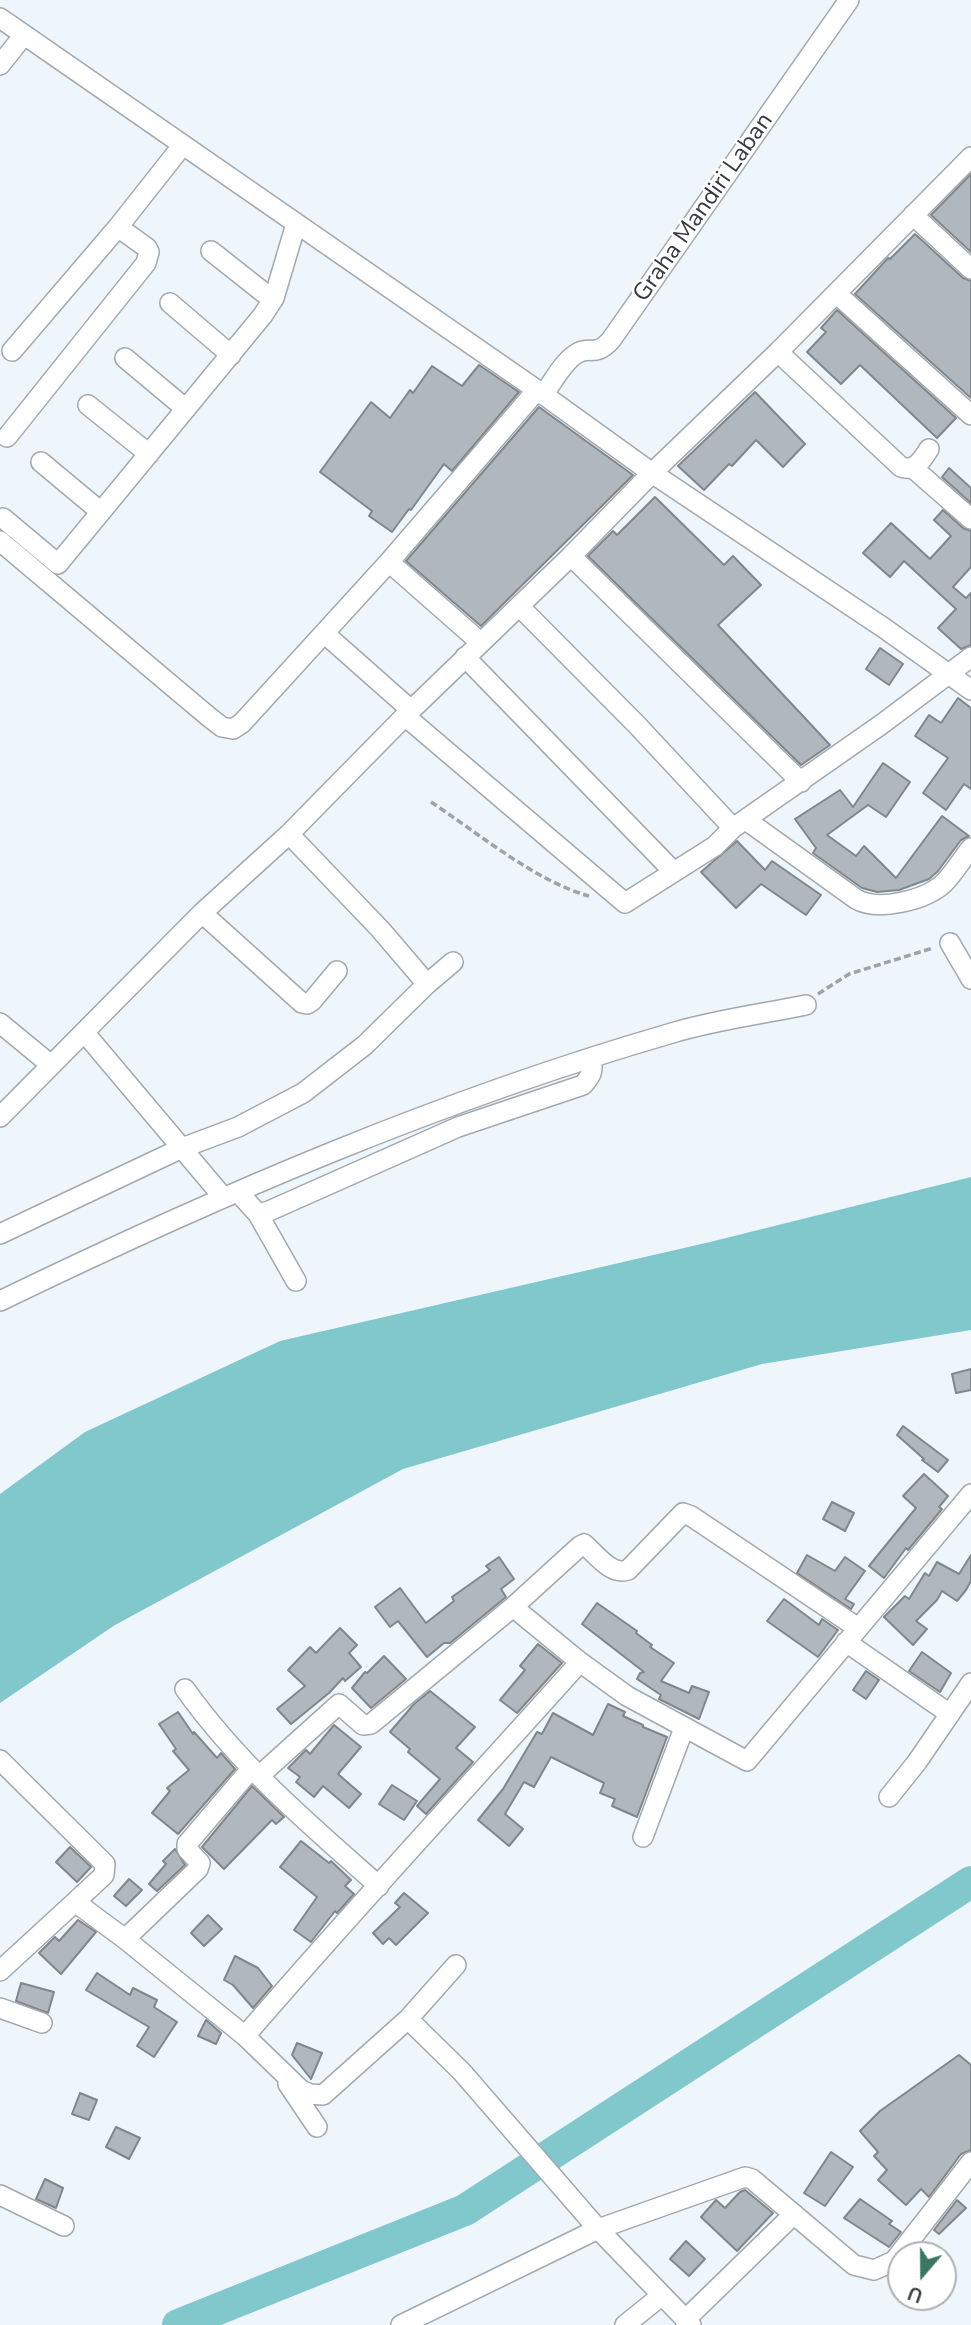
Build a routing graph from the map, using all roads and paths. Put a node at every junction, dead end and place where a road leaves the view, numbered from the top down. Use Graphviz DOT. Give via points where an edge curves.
graph roads {
  1 [pos="849,0"];
  2 [pos="0,18"];
  3 [pos="24,35"];
  4 [pos="0,65"];
  5 [pos="182,146"];
  6 [pos="971,157"];
  7 [pos="914,215"];
  8 [pos="296,224"];
  9 [pos="118,227"];
  10 [pos="211,251"];
  11 [pos="971,269"];
  12 [pos="837,294"];
  13 [pos="273,300"];
  14 [pos="170,303"];
  15 [pos="12,351"];
  16 [pos="778,352"];
  17 [pos="231,355"];
  18 [pos="125,358"];
  19 [pos="540,392"];
  20 [pos="88,405"];
  21 [pos="186,410"];
  22 [pos="971,415"];
  23 [pos="7,437"];
  24 [pos="929,449"];
  25 [pos="149,454"];
  26 [pos="41,463"];
  27 [pos="913,468"];
  28 [pos="652,473"];
  29 [pos="101,512"];
  30 [pos="3,518"];
  31 [pos="971,519"];
  32 [pos="0,541"];
  33 [pos="571,556"];
  34 [pos="389,562"];
  35 [pos="519,606"];
  36 [pos="324,633"];
  37 [pos="480,642"];
  38 [pos="465,657"];
  39 [pos="971,657"];
  40 [pos="948,675"];
  41 [pos="971,691"];
  42 [pos="408,713"];
  43 [pos="801,782"];
  44 [pos="431,802"];
  45 [pos="739,824"];
  46 [pos="289,834"];
  47 [pos="971,848"];
  48 [pos="674,872"];
  49 [pos="590,896"];
  50 [pos="202,913"];
  51 [pos="950,943"];
  52 [pos="453,962"];
  53 [pos="337,971"];
  54 [pos="971,979"];
  55 [pos="428,984"];
  56 [pos="806,1005"];
  57 [pos="0,1023"];
  58 [pos="84,1032"];
  59 [pos="592,1059"];
  60 [pos="51,1065"];
  61 [pos="2,1112"];
  62 [pos="182,1148"];
  63 [pos="230,1195"];
  64 [pos="258,1214"];
  65 [pos="0,1234"];
  66 [pos="296,1281"];
  67 [pos="0,1301"];
  68 [pos="971,1494"];
  69 [pos="513,1607"];
  70 [pos="852,1635"];
  71 [pos="580,1662"];
  72 [pos="971,1683"];
  73 [pos="185,1689"];
  74 [pos="950,1714"];
  75 [pos="684,1728"];
  76 [pos="0,1760"];
  77 [pos="255,1772"];
  78 [pos="889,1797"];
  79 [pos="643,1837"];
  80 [pos="379,1886"];
  81 [pos="75,1902"];
  82 [pos="125,1939"];
  83 [pos="456,1965"];
  84 [pos="0,1971"];
  85 [pos="0,2008"];
  86 [pos="408,2019"];
  87 [pos="41,2023"];
  88 [pos="245,2036"];
  89 [pos="317,2127"];
  90 [pos="971,2162"];
  91 [pos="0,2195"];
  92 [pos="794,2214"];
  93 [pos="65,2226"];
  94 [pos="598,2229"];
  95 [pos="661,2296"];
  96 [pos="688,2322"];
  97 [pos="401,2325"];
  98 [pos="625,2325"];
  1 -- 19 [label="street, Graha Mandiri Laban" via="611,340 594,352 573,355"];
  2 -- 3 [label="street"];
  3 -- 4 [label="street"];
  3 -- 5 [label="street"];
  5 -- 8 [label="street"];
  5 -- 9 [label="street"];
  6 -- 7 [label="street"];
  7 -- 11 [label="street"];
  7 -- 12 [label="street"];
  8 -- 13 [label="street"];
  8 -- 19 [label="street"];
  9 -- 15 [label="street"];
  9 -- 23 [label="street" via="147,248 146,264"];
  10 -- 13 [label="street"];
  12 -- 16 [label="street"];
  12 -- 22 [label="street"];
  13 -- 17 [label="street"];
  14 -- 17 [label="street"];
  16 -- 27 [label="street" via="901,467"];
  16 -- 28 [label="street"];
  17 -- 21 [label="street"];
  18 -- 21 [label="street"];
  19 -- 28 [label="street"];
  19 -- 34 [label="street, Graha Mandiri Laban"];
  20 -- 25 [label="street"];
  21 -- 25 [label="street"];
  24 -- 27 [label="street"];
  25 -- 29 [label="street"];
  26 -- 29 [label="street"];
  27 -- 31 [label="street"];
  28 -- 33 [label="street"];
  28 -- 40 [label="street"];
  29 -- 30 [label="street" via="58,564"];
  32 -- 36 [label="street, Graha Mandiri Laban" via="222,727 233,729 242,723"];
  33 -- 35 [label="street"];
  33 -- 43 [label="street"];
  34 -- 36 [label="street, Graha Mandiri Laban"];
  34 -- 37 [label="street"];
  35 -- 37 [label="street"];
  35 -- 45 [label="street"];
  36 -- 42 [label="street"];
  37 -- 38 [label="street"];
  38 -- 42 [label="street"];
  38 -- 48 [label="street"];
  39 -- 40 [label="street"];
  40 -- 41 [label="street"];
  40 -- 43 [label="street"];
  42 -- 46 [label="street"];
  42 -- 48 [label="street" via="625,903"];
  43 -- 45 [label="street"];
  44 -- 49 [label="path" via="537,873"];
  45 -- 47 [label="street" via="856,899 875,906 901,903 940,885"];
  45 -- 48 [label="street"];
  46 -- 50 [label="street"];
  46 -- 55 [label="street"];
  50 -- 53 [label="street" via="302,1003 312,1001"];
  50 -- 58 [label="street"];
  51 -- 54 [label="street"];
  51 -- 56 [label="path" via="849,974"];
  52 -- 55 [label="street"];
  55 -- 62 [label="street" via="313,1087 239,1127"];
  56 -- 59 [label="street" via="674,1032"];
  57 -- 60 [label="street"];
  58 -- 60 [label="street"];
  58 -- 62 [label="street"];
  59 -- 63 [label="street" via="494,1090"];
  59 -- 64 [label="street" via="591,1075 583,1085 458,1127"];
  60 -- 61 [label="street"];
  62 -- 63 [label="street"];
  62 -- 65 [label="street"];
  63 -- 64 [label="street"];
  63 -- 67 [label="street"];
  64 -- 66 [label="street"];
  68 -- 70 [label="street"];
  69 -- 70 [label="street" via="583,1544 613,1570 628,1570 683,1513"];
  69 -- 71 [label="street"];
  69 -- 77 [label="street" via="371,1724 363,1725 339,1704"];
  70 -- 74 [label="street"];
  70 -- 75 [label="street" via="747,1761"];
  71 -- 75 [label="street" via="627,1696"];
  71 -- 80 [label="street"];
  72 -- 74 [label="street"];
  73 -- 77 [label="street"];
  74 -- 78 [label="street"];
  75 -- 79 [label="street"];
  76 -- 81 [label="street" via="106,1864 104,1875"];
  77 -- 80 [label="street"];
  77 -- 82 [label="street" via="187,1844 200,1863 198,1869"];
  80 -- 88 [label="street"];
  81 -- 82 [label="street"];
  81 -- 84 [label="street"];
  82 -- 88 [label="street"];
  83 -- 86 [label="street"];
  85 -- 87 [label="street"];
  86 -- 88 [label="street" via="323,2095 301,2090"];
  86 -- 94 [label="street" via="462,2072"];
  88 -- 89 [label="street" via="281,2073"];
  90 -- 92 [label="street" via="894,2261 874,2270 854,2265"];
  91 -- 93 [label="street"];
  92 -- 94 [label="street" via="745,2176"];
  92 -- 96 [label="street"];
  94 -- 95 [label="street"];
  94 -- 97 [label="street"];
  95 -- 96 [label="street"];
  95 -- 98 [label="street"];
}
